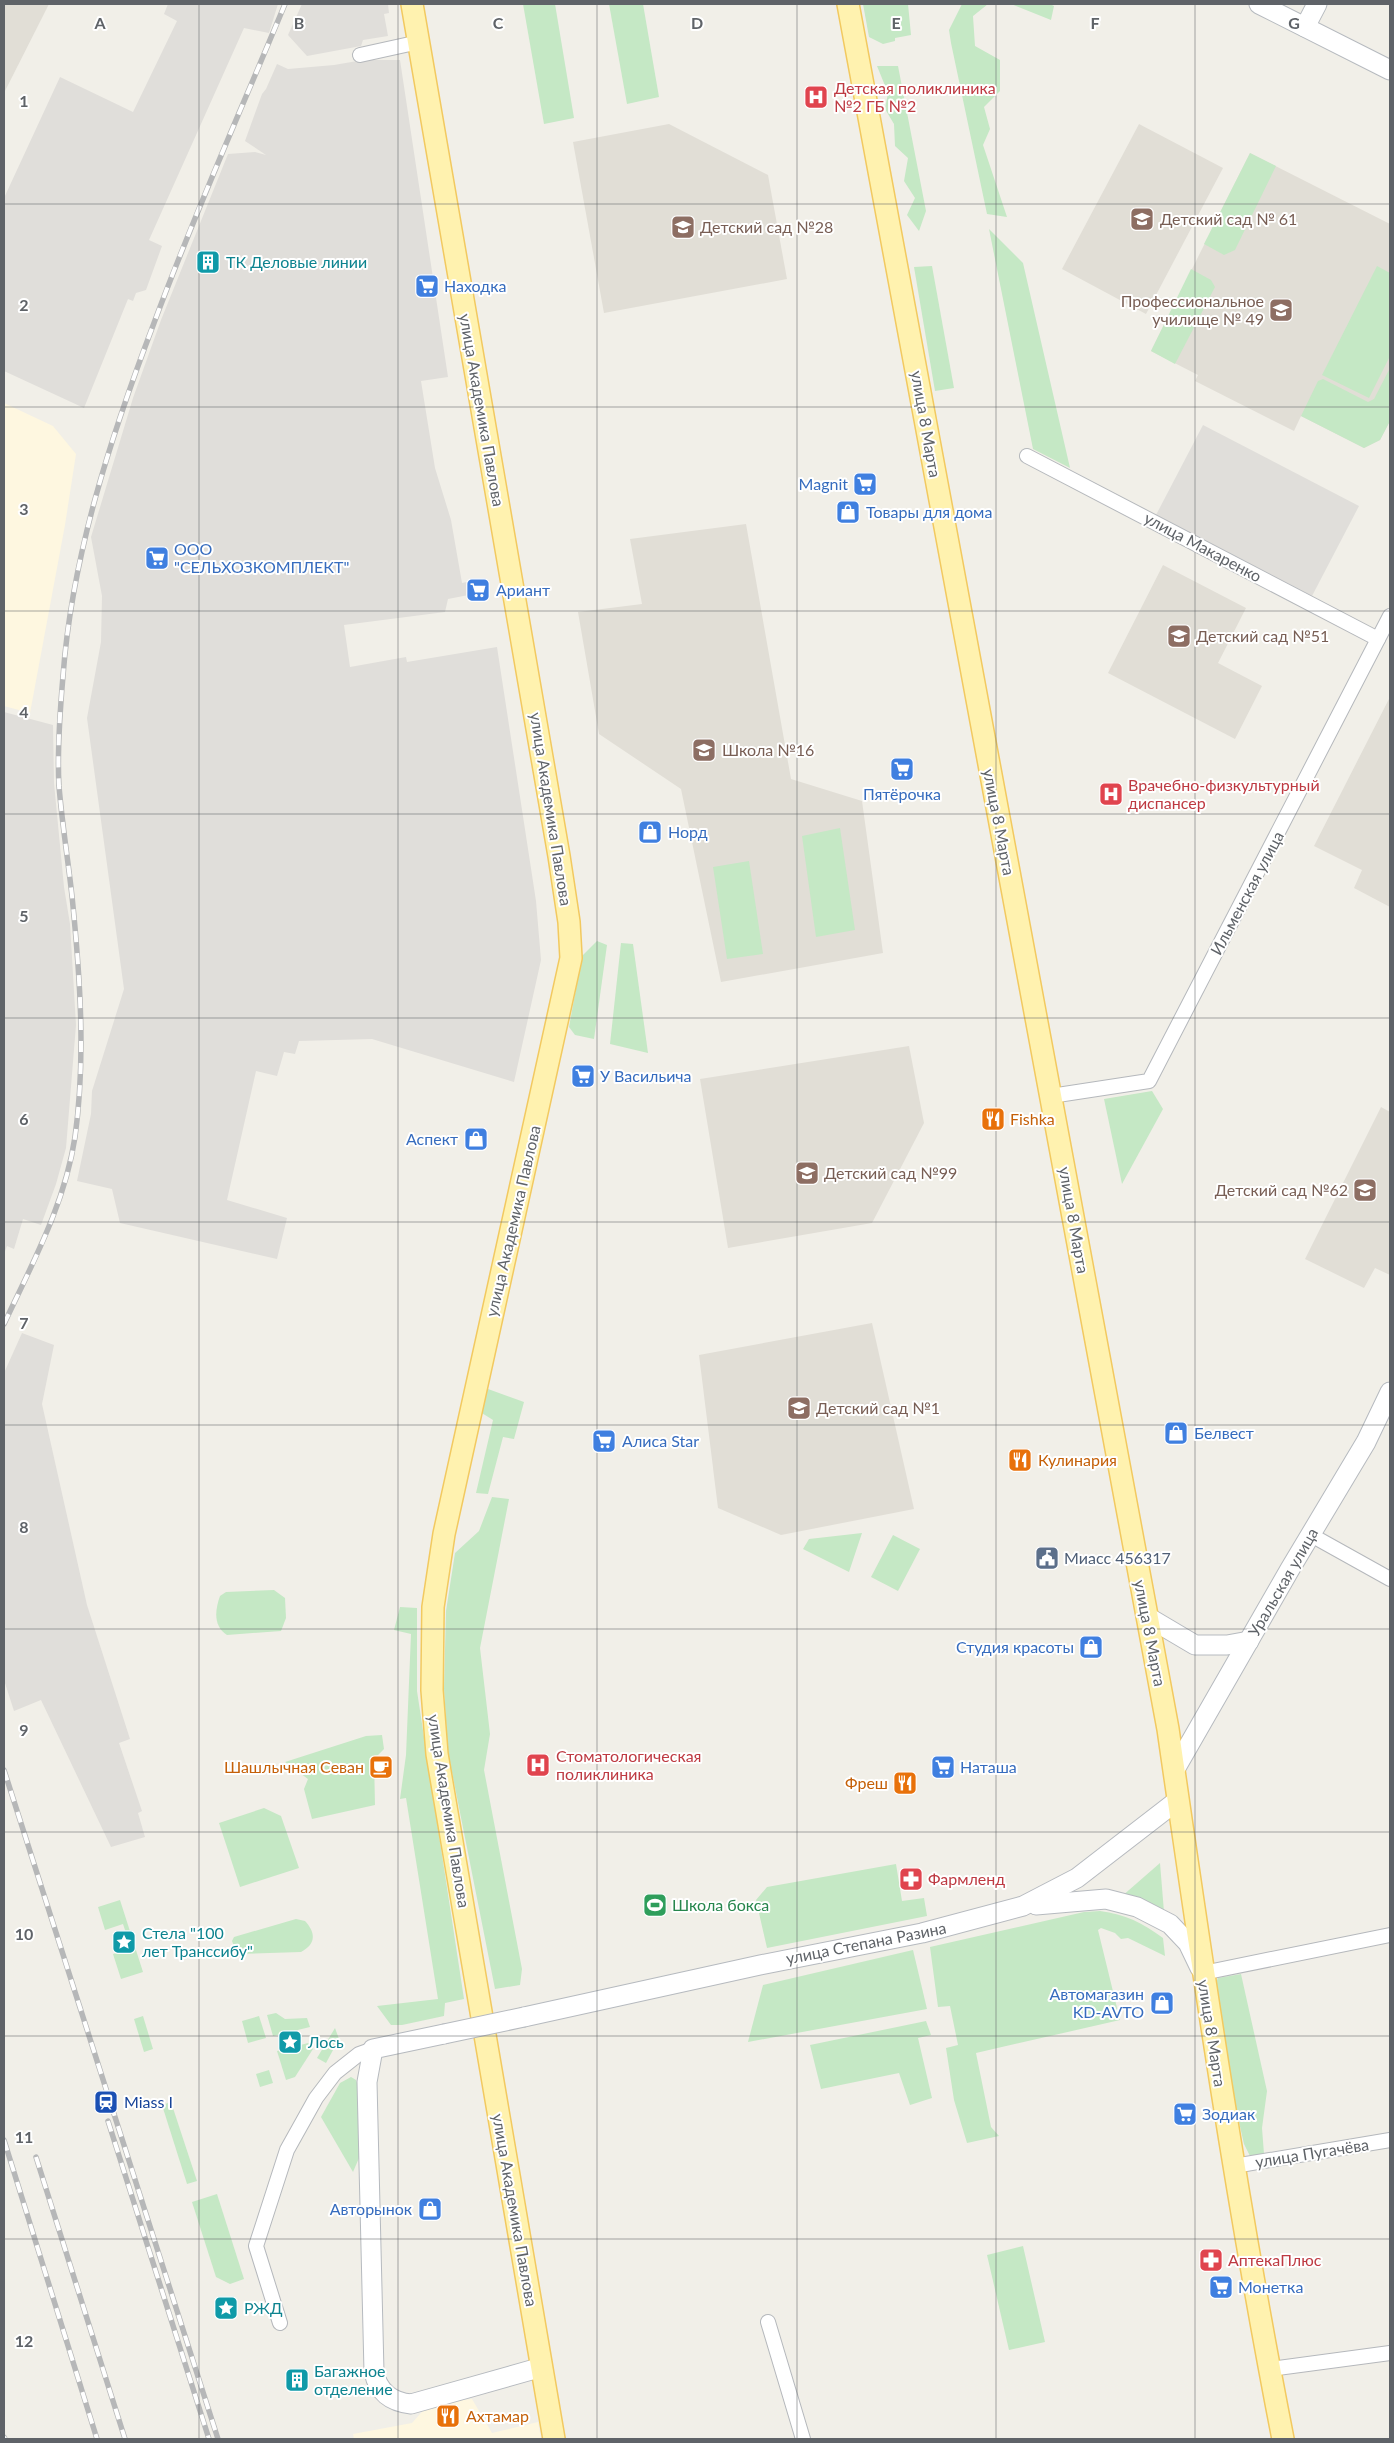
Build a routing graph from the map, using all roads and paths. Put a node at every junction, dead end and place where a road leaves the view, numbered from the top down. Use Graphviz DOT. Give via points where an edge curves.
graph roads {
  1 [pos="412,4"];
  2 [pos="848,4"];
  3 [pos="1261,4"];
  4 [pos="1317,4"];
  5 [pos="1305,27"];
  6 [pos="419,42"];
  7 [pos="360,55"];
  8 [pos="1390,70"];
  9 [pos="1027,456"];
  10 [pos="1390,616"];
  11 [pos="1378,638"];
  12 [pos="1051,1096"];
  13 [pos="1390,1392"];
  14 [pos="1311,1535"];
  15 [pos="1390,1579"];
  16 [pos="1146,1616"];
  17 [pos="1249,1641"];
  18 [pos="1174,1771"];
  19 [pos="1178,1800"];
  20 [pos="1023,1906"];
  21 [pos="1390,1936"];
  22 [pos="1203,1973"];
  23 [pos="373,2049"];
  24 [pos="1390,2140"];
  25 [pos="1234,2166"];
  26 [pos="768,2322"];
  27 [pos="280,2323"];
  28 [pos="1390,2353"];
  29 [pos="542,2367"];
  30 [pos="1270,2369"];
  31 [pos="554,2439"];
  32 [pos="803,2439"];
  33 [pos="1283,2439"];
  1 -- 6 [label="main road, улица Академика Павлова"];
  2 -- 12 [label="main road, улица 8 Марта"];
  3 -- 5 [label="main road"];
  4 -- 5 [label="main road"];
  5 -- 8 [label="main road"];
  6 -- 7 [label="street"];
  6 -- 29 [label="main road, улица Академика Павлова" via="559,856 572,958 476,1381 432,1607 432,1690 437,1754"];
  9 -- 11 [label="street, улица Макаренко"];
  10 -- 11 [label="street, Ильменская улица"];
  11 -- 12 [label="street, Ильменская улица" via="1149,1081"];
  12 -- 16 [label="main road, улица 8 Марта"];
  13 -- 14 [label="main road, Уральская улица" via="1366,1442"];
  14 -- 15 [label="street"];
  14 -- 17 [label="main road, Уральская улица"];
  16 -- 17 [label="main road" via="1195,1645"];
  16 -- 18 [label="main road, улица 8 Марта"];
  17 -- 18 [label="main road, Уральская улица"];
  18 -- 19 [label="main road, улица 8 Марта"];
  19 -- 20 [label="main road, улица Степана Разина" via="1077,1878"];
  19 -- 22 [label="main road, улица 8 Марта"];
  20 -- 22 [label="main road" via="1106,1899 1137,1907 1170,1924 1188,1943"];
  20 -- 23 [label="main road, улица Степана Разина, bridge" via="922,1933"];
  21 -- 22 [label="street"];
  22 -- 25 [label="main road, улица 8 Марта"];
  23 -- 27 [label="street" via="359,2054 335,2073 316,2098 286,2150 256,2246"];
  23 -- 29 [label="main road" via="367,2082 376,2382 391,2399 411,2404"];
  24 -- 25 [label="street, улица Пугачёва"];
  25 -- 30 [label="main road, улица 8 Марта"];
  26 -- 32 [label="street"];
  28 -- 30 [label="street"];
  29 -- 31 [label="main road, улица Академика Павлова"];
  30 -- 33 [label="main road, улица 8 Марта"];
}
